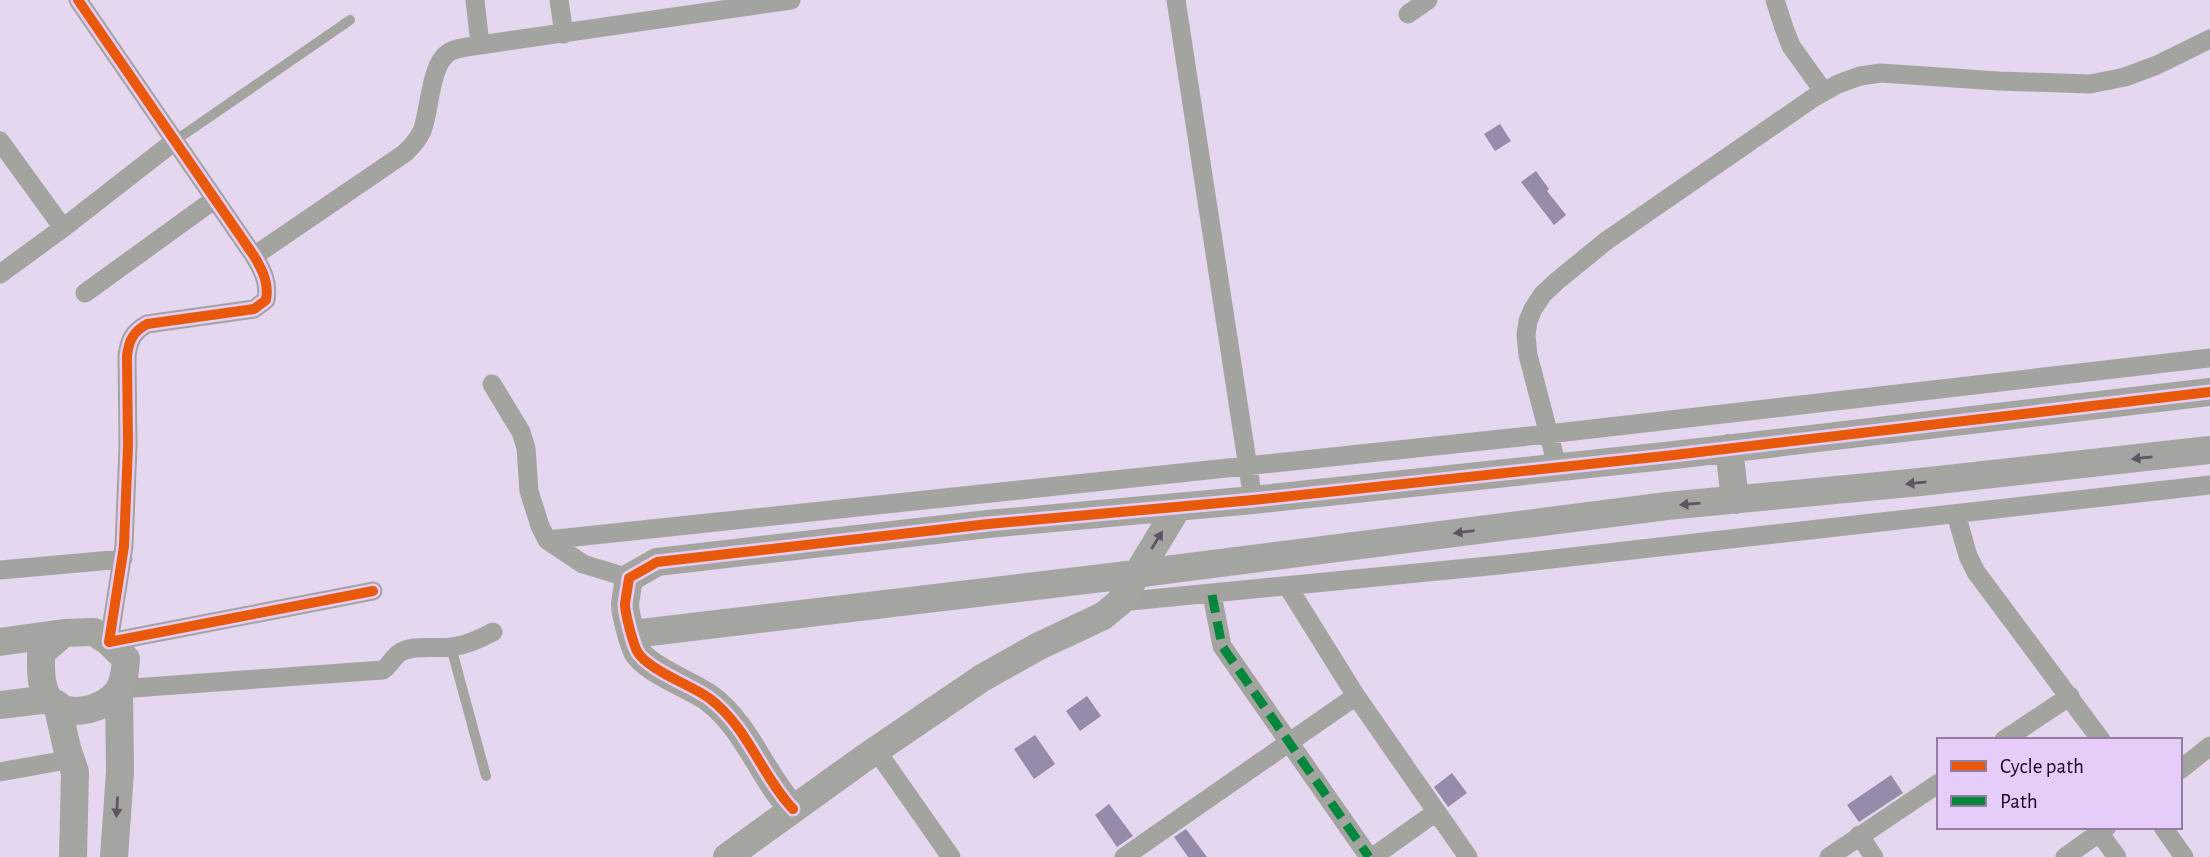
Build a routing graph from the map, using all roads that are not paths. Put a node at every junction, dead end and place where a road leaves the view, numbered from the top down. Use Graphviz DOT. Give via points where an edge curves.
graph roads {
  1 [pos="78,0"];
  2 [pos="475,0"];
  3 [pos="559,0"];
  4 [pos="1176,0"];
  5 [pos="1428,0"];
  6 [pos="1775,0"];
  7 [pos="779,1"];
  8 [pos="707,6"];
  9 [pos="1408,14"];
  10 [pos="350,20"];
  11 [pos="564,34"];
  12 [pos="2210,39"];
  13 [pos="480,45"];
  14 [pos="1824,92"];
  15 [pos="176,140"];
  16 [pos="0,141"];
  17 [pos="215,200"];
  18 [pos="63,228"];
  19 [pos="254,256"];
  20 [pos="0,274"];
  21 [pos="85,293"];
  22 [pos="2210,358"];
  23 [pos="492,384"];
  24 [pos="2210,392"];
  25 [pos="1548,434"];
  26 [pos="1729,448"];
  27 [pos="2210,450"];
  28 [pos="1248,467"];
  29 [pos="1557,467"];
  30 [pos="2210,485"];
  31 [pos="1253,500"];
  32 [pos="1735,500"];
  33 [pos="1178,507"];
  34 [pos="1956,514"];
  35 [pos="547,540"];
  36 [pos="123,559"];
  37 [pos="0,570"];
  38 [pos="1136,574"];
  39 [pos="629,578"];
  40 [pos="1288,587"];
  41 [pos="373,591"];
  42 [pos="1212,595"];
  43 [pos="1120,602"];
  44 [pos="493,632"];
  45 [pos="64,633"];
  46 [pos="633,634"];
  47 [pos="0,642"];
  48 [pos="109,642"];
  49 [pos="451,647"];
  50 [pos="119,690"];
  51 [pos="1356,696"];
  52 [pos="2070,696"];
  53 [pos="53,702"];
  54 [pos="0,705"];
  55 [pos="2028,733"];
  56 [pos="2011,738"];
  57 [pos="2100,738"];
  58 [pos="1289,742"];
  59 [pos="2210,746"];
  60 [pos="876,750"];
  61 [pos="120,754"];
  62 [pos="72,759"];
  63 [pos="2182,768"];
  64 [pos="0,772"];
  65 [pos="486,776"];
  66 [pos="1937,784"];
  67 [pos="793,809"];
  68 [pos="1436,812"];
  69 [pos="2100,829"];
  70 [pos="2164,829"];
  71 [pos="1859,835"];
  72 [pos="73,857"];
  73 [pos="114,857"];
  74 [pos="727,857"];
  75 [pos="951,857"];
  76 [pos="1124,857"];
  77 [pos="1371,857"];
  78 [pos="1468,857"];
  79 [pos="1829,857"];
  80 [pos="1874,857"];
  81 [pos="2065,857"];
  82 [pos="2117,857"];
  83 [pos="2183,857"];
  1 -- 15 [label="street"];
  2 -- 13 [label="street"];
  3 -- 11 [label="street"];
  4 -- 28 [label="street"];
  5 -- 9 [label="street"];
  6 -- 14 [label="street" via="1791,46"];
  7 -- 8 [label="street"];
  8 -- 11 [label="street"];
  10 -- 15 [label="lane"];
  11 -- 13 [label="street"];
  12 -- 14 [label="street" via="2157,65 2090,85 1881,73 1860,76"];
  13 -- 19 [label="street" via="449,52 441,59 415,144"];
  14 -- 25 [label="street" via="1606,241 1543,294 1528,321 1526,335"];
  15 -- 17 [label="street"];
  15 -- 18 [label="street"];
  16 -- 18 [label="street"];
  17 -- 19 [label="street"];
  17 -- 21 [label="street"];
  18 -- 20 [label="street"];
  19 -- 36 [label="street" via="267,284 261,305 147,324 128,341"];
  22 -- 25 [label="street"];
  23 -- 35 [label="street" via="521,432 529,491"];
  24 -- 26 [label="street"];
  25 -- 28 [label="street"];
  25 -- 29 [label="street"];
  26 -- 29 [label="street"];
  26 -- 32 [label="street"];
  27 -- 32 [label="street, one-way"];
  28 -- 31 [label="street"];
  28 -- 35 [label="street"];
  29 -- 31 [label="street"];
  30 -- 34 [label="street"];
  31 -- 33 [label="street"];
  32 -- 38 [label="street, one-way"];
  38 -- 33 [label="street, one-way"];
  33 -- 39 [label="street" via="657,562"];
  34 -- 40 [label="street"];
  34 -- 52 [label="street" via="1976,572"];
  35 -- 39 [label="street" via="583,564"];
  36 -- 37 [label="street"];
  36 -- 48 [label="street"];
  38 -- 43 [label="street"];
  38 -- 46 [label="street"];
  39 -- 46 [label="street" via="625,607"];
  40 -- 42 [label="street"];
  40 -- 51 [label="street"];
  41 -- 48 [label="street"];
  42 -- 43 [label="street"];
  42 -- 58 [label="street" via="1222,646"];
  43 -- 60 [label="street" via="1088,625 982,678"];
  44 -- 49 [label="street"];
  45 -- 47 [label="street"];
  45 -- 48 [label="street" via="94,632"];
  45 -- 53 [label="street" via="41,653 43,685"];
  46 -- 67 [label="street" via="644,659 723,710"];
  48 -- 50 [label="street" via="126,659"];
  49 -- 50 [label="street" via="404,650 383,670"];
  49 -- 65 [label="lane"];
  50 -- 53 [label="street" via="94,709 78,711"];
  50 -- 61 [label="street"];
  51 -- 58 [label="street"];
  51 -- 68 [label="street"];
  52 -- 55 [label="street"];
  52 -- 57 [label="street"];
  53 -- 54 [label="street"];
  53 -- 62 [label="street"];
  55 -- 56 [label="street"];
  58 -- 76 [label="street"];
  58 -- 77 [label="street"];
  59 -- 63 [label="street"];
  60 -- 67 [label="street"];
  60 -- 75 [label="street"];
  61 -- 62 [label="street" via="103,761"];
  61 -- 73 [label="street, one-way"];
  62 -- 64 [label="street"];
  62 -- 72 [label="street"];
  66 -- 71 [label="street"];
  67 -- 74 [label="street"];
  68 -- 77 [label="street"];
  68 -- 78 [label="street"];
  69 -- 81 [label="street"];
  69 -- 82 [label="street"];
  70 -- 83 [label="street"];
  71 -- 79 [label="street"];
  71 -- 80 [label="street"];
}
